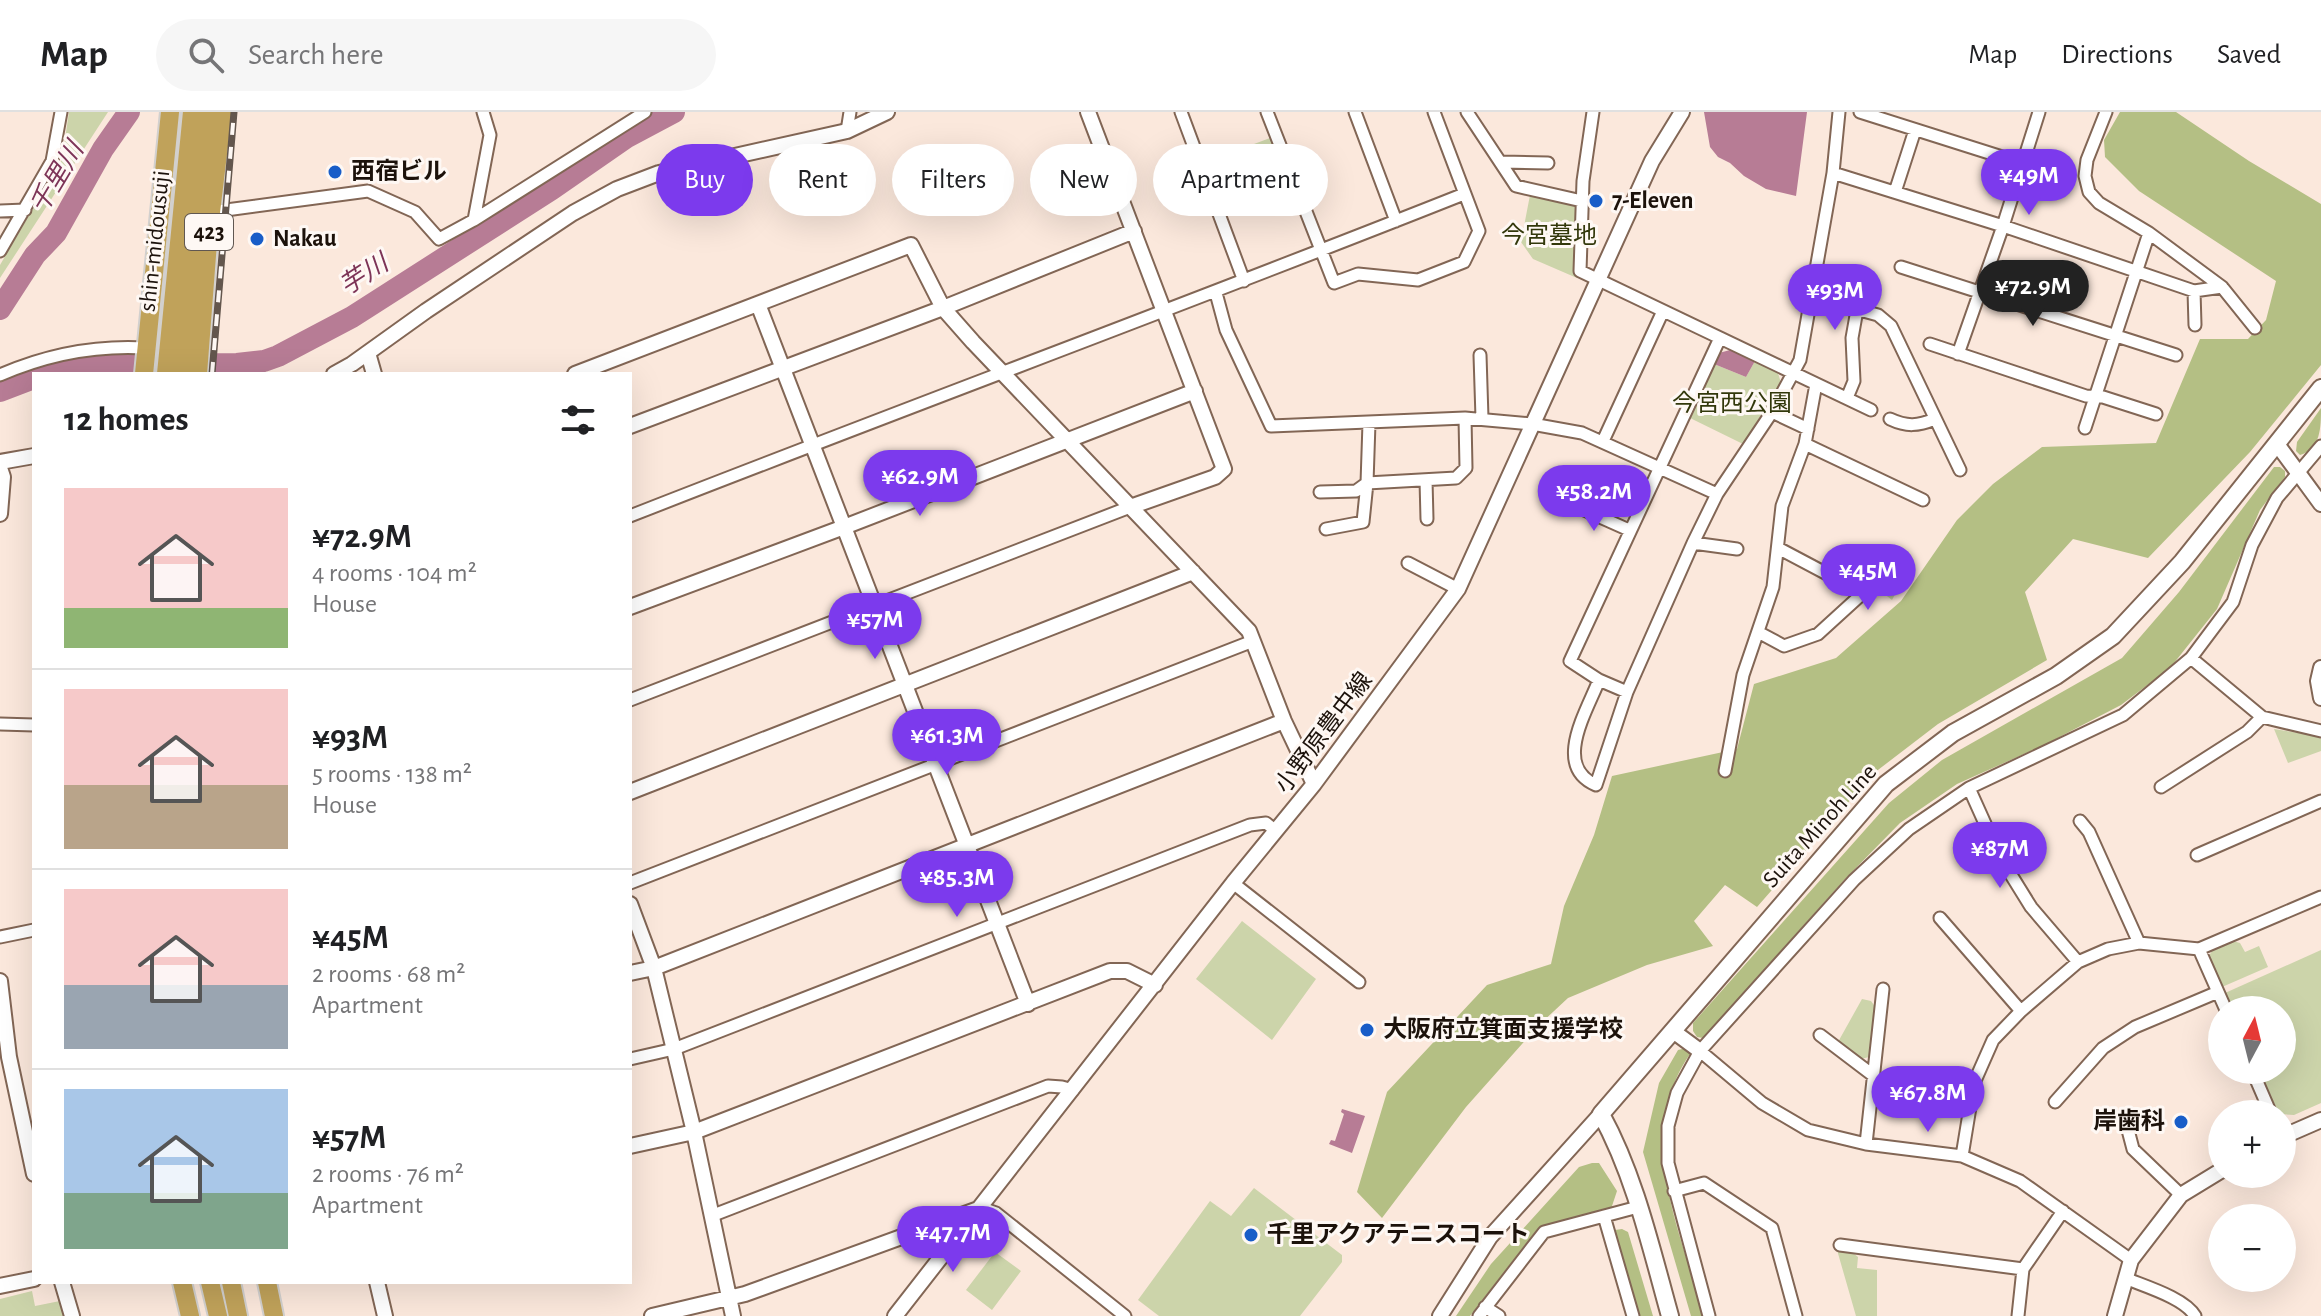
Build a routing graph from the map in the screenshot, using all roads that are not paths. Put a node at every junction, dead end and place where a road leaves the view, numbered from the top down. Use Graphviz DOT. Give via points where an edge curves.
graph roads {
  1 [pos="61,112"];
  2 [pos="170,112"];
  3 [pos="192,112"];
  4 [pos="207,112"];
  5 [pos="223,112"];
  6 [pos="483,112"];
  7 [pos="645,112"];
  8 [pos="850,112"];
  9 [pos="887,112"];
  10 [pos="1088,112"];
  11 [pos="1181,112"];
  12 [pos="1267,112"];
  13 [pos="1355,112"];
  14 [pos="1434,112"];
  15 [pos="1467,112"];
  16 [pos="1593,112"];
  17 [pos="1682,112"];
  18 [pos="1839,112"];
  19 [pos="1860,112"];
  20 [pos="2039,112"];
  21 [pos="2089,112"];
  22 [pos="2105,114"];
  23 [pos="1892,116"];
  24 [pos="1915,130"];
  25 [pos="847,131"];
  26 [pos="1502,162"];
  27 [pos="1548,163"];
  28 [pos="2021,163"];
  29 [pos="1833,173"];
  30 [pos="1895,192"];
  31 [pos="1464,194"];
  32 [pos="1582,201"];
  33 [pos="25,210"];
  34 [pos="0,211"];
  35 [pos="211,212"];
  36 [pos="474,220"];
  37 [pos="1396,221"];
  38 [pos="2003,226"];
  39 [pos="1134,231"];
  40 [pos="2149,233"];
  41 [pos="0,251"];
  42 [pos="1320,252"];
  43 [pos="1901,267"];
  44 [pos="2134,272"];
  45 [pos="1863,276"];
  46 [pos="1598,280"];
  47 [pos="1244,281"];
  48 [pos="2222,287"];
  49 [pos="2194,291"];
  50 [pos="1979,292"];
  51 [pos="1216,293"];
  52 [pos="758,304"];
  53 [pos="943,308"];
  54 [pos="1856,309"];
  55 [pos="1663,311"];
  56 [pos="1166,312"];
  57 [pos="2195,325"];
  58 [pos="2255,328"];
  59 [pos="2114,335"];
  60 [pos="1720,338"];
  61 [pos="1930,344"];
  62 [pos="146,350"];
  63 [pos="184,352"];
  64 [pos="368,353"];
  65 [pos="1958,354"];
  66 [pos="1480,355"];
  67 [pos="2176,355"];
  68 [pos="782,367"];
  69 [pos="144,372"];
  70 [pos="168,372"];
  71 [pos="181,372"];
  72 [pos="197,372"];
  73 [pos="337,372"];
  74 [pos="373,372"];
  75 [pos="580,372"];
  76 [pos="1001,372"];
  77 [pos="1793,374"];
  78 [pos="0,375"];
  79 [pos="1816,384"];
  80 [pos="2321,388"];
  81 [pos="1195,391"];
  82 [pos="1847,398"];
  83 [pos="2096,398"];
  84 [pos="1871,410"];
  85 [pos="1772,412"];
  86 [pos="2156,414"];
  87 [pos="1465,418"];
  88 [pos="1482,418"];
  89 [pos="1890,419"];
  90 [pos="1935,419"];
  91 [pos="1369,423"];
  92 [pos="1532,424"];
  93 [pos="632,425"];
  94 [pos="2085,428"];
  95 [pos="1808,429"];
  96 [pos="1066,440"];
  97 [pos="1603,441"];
  98 [pos="1805,444"];
  99 [pos="2277,444"];
  100 [pos="812,445"];
  101 [pos="2321,446"];
  102 [pos="32,457"];
  103 [pos="0,465"];
  104 [pos="1660,468"];
  105 [pos="1960,470"];
  106 [pos="2299,473"];
  107 [pos="1426,480"];
  108 [pos="1367,483"];
  109 [pos="1320,492"];
  110 [pos="1717,494"];
  111 [pos="1923,500"];
  112 [pos="2321,504"];
  113 [pos="1573,505"];
  114 [pos="1130,507"];
  115 [pos="0,514"];
  116 [pos="632,515"];
  117 [pos="1427,519"];
  118 [pos="844,527"];
  119 [pos="1326,529"];
  120 [pos="1629,530"];
  121 [pos="1693,543"];
  122 [pos="1778,548"];
  123 [pos="1737,549"];
  124 [pos="1408,563"];
  125 [pos="1193,572"];
  126 [pos="1458,589"];
  127 [pos="632,606"];
  128 [pos="874,606"];
  129 [pos="1758,632"];
  130 [pos="1253,641"];
  131 [pos="2191,658"];
  132 [pos="2321,668"];
  133 [pos="1599,680"];
  134 [pos="905,684"];
  135 [pos="1627,692"];
  136 [pos="2321,698"];
  137 [pos="632,699"];
  138 [pos="2262,717"];
  139 [pos="1284,721"];
  140 [pos="0,724"];
  141 [pos="32,725"];
  142 [pos="2321,731"];
  143 [pos="935,763"];
  144 [pos="1725,771"];
  145 [pos="1314,784"];
  146 [pos="2161,787"];
  147 [pos="1969,788"];
  148 [pos="632,791"];
  149 [pos="2321,801"];
  150 [pos="2080,821"];
  151 [pos="1276,831"];
  152 [pos="967,845"];
  153 [pos="2197,855"];
  154 [pos="632,882"];
  155 [pos="1233,883"];
  156 [pos="2321,897"];
  157 [pos="632,909"];
  158 [pos="1940,918"];
  159 [pos="996,922"];
  160 [pos="32,930"];
  161 [pos="0,937"];
  162 [pos="2139,943"];
  163 [pos="2199,949"];
  164 [pos="2078,962"];
  165 [pos="654,968"];
  166 [pos="632,973"];
  167 [pos="0,981"];
  168 [pos="1359,982"];
  169 [pos="1155,985"];
  170 [pos="1883,989"];
  171 [pos="2218,992"];
  172 [pos="2220,996"];
  173 [pos="1028,1004"];
  174 [pos="2021,1011"];
  175 [pos="1673,1031"];
  176 [pos="1820,1035"];
  177 [pos="674,1049"];
  178 [pos="1700,1051"];
  179 [pos="632,1059"];
  180 [pos="1874,1076"];
  181 [pos="1073,1090"];
  182 [pos="2055,1102"];
  183 [pos="1601,1114"];
  184 [pos="2142,1118"];
  185 [pos="2321,1120"];
  186 [pos="2296,1131"];
  187 [pos="694,1132"];
  188 [pos="1866,1144"];
  189 [pos="632,1146"];
  190 [pos="1962,1156"];
  191 [pos="32,1165"];
  192 [pos="2208,1179"];
  193 [pos="1674,1191"];
  194 [pos="2181,1195"];
  195 [pos="1638,1207"];
  196 [pos="982,1208"];
  197 [pos="2063,1211"];
  198 [pos="711,1216"];
  199 [pos="1604,1216"];
  200 [pos="1840,1245"];
  201 [pos="2131,1260"];
  202 [pos="2023,1269"];
  203 [pos="2125,1278"];
  204 [pos="32,1279"];
  205 [pos="63,1284"];
  206 [pos="182,1284"];
  207 [pos="210,1284"];
  208 [pos="231,1284"];
  209 [pos="267,1284"];
  210 [pos="377,1284"];
  211 [pos="0,1286"];
  212 [pos="729,1298"];
  213 [pos="1482,1311"];
  214 [pos="72,1316"];
  215 [pos="190,1316"];
  216 [pos="218,1316"];
  217 [pos="238,1316"];
  218 [pos="274,1316"];
  219 [pos="385,1316"];
  220 [pos="652,1316"];
  221 [pos="733,1316"];
  222 [pos="895,1316"];
  223 [pos="1125,1316"];
  224 [pos="1440,1316"];
  225 [pos="1499,1316"];
  226 [pos="1633,1316"];
  227 [pos="1670,1316"];
  228 [pos="1709,1316"];
  229 [pos="1796,1316"];
  230 [pos="2018,1316"];
  231 [pos="2115,1316"];
  232 [pos="2195,1316"];
  1 -- 33 [label="street" via="52,161"];
  2 -- 62 [label="highway, 423"];
  3 -- 63 [label="highway, shin-midousuji / 423"];
  4 -- 63 [label="highway, shin-midousuji / 423"];
  5 -- 35 [label="highway, 423"];
  6 -- 36 [label="street" via="490,135"];
  7 -- 36 [label="street"];
  8 -- 25 [label="street"];
  9 -- 25 [label="street"];
  10 -- 39 [label="street"];
  11 -- 47 [label="street"];
  12 -- 42 [label="street"];
  13 -- 37 [label="street"];
  14 -- 31 [label="street"];
  15 -- 26 [label="street"];
  16 -- 32 [label="street"];
  17 -- 46 [label="street, 小野原豊中線" via="1652,161"];
  18 -- 29 [label="street"];
  19 -- 23 [label="street"];
  20 -- 28 [label="street"];
  21 -- 22 [label="street"];
  22 -- 40 [label="street" via="2087,160 2089,192"];
  23 -- 24 [label="street"];
  24 -- 28 [label="street"];
  24 -- 30 [label="street"];
  25 -- 64 [label="street" via="659,173 617,189 573,213"];
  26 -- 27 [label="street"];
  26 -- 32 [label="street" via="1516,186"];
  28 -- 38 [label="street"];
  29 -- 30 [label="street"];
  29 -- 77 [label="street" via="1800,360"];
  30 -- 38 [label="street"];
  31 -- 37 [label="street"];
  31 -- 42 [label="street" via="1479,231 1464,262 1418,280 1358,274 1334,283"];
  32 -- 46 [label="street" via="1580,271"];
  33 -- 34 [label="street"];
  33 -- 41 [label="street"];
  35 -- 36 [label="street" via="368,191 415,212 439,239"];
  35 -- 63 [label="highway, 423"];
  37 -- 42 [label="street"];
  38 -- 44 [label="street"];
  38 -- 50 [label="street"];
  39 -- 53 [label="street"];
  39 -- 56 [label="street"];
  40 -- 44 [label="street"];
  40 -- 48 [label="street"];
  42 -- 47 [label="street"];
  43 -- 50 [label="street"];
  44 -- 49 [label="street"];
  44 -- 59 [label="street"];
  45 -- 54 [label="street"];
  46 -- 55 [label="street"];
  46 -- 92 [label="street, 小野原豊中線"];
  47 -- 51 [label="street"];
  48 -- 49 [label="street"];
  48 -- 58 [label="street"];
  49 -- 57 [label="street"];
  50 -- 59 [label="street"];
  50 -- 65 [label="street"];
  51 -- 56 [label="street"];
  51 -- 91 [label="street" via="1226,330 1271,426"];
  52 -- 53 [label="street" via="911,245"];
  52 -- 68 [label="street"];
  52 -- 75 [label="street"];
  53 -- 68 [label="street"];
  53 -- 76 [label="street"];
  54 -- 82 [label="street" via="1854,381"];
  54 -- 90 [label="street" via="1878,315 1891,326"];
  55 -- 60 [label="street"];
  55 -- 97 [label="street"];
  56 -- 76 [label="street"];
  56 -- 81 [label="street"];
  59 -- 67 [label="street"];
  59 -- 83 [label="street"];
  60 -- 77 [label="street"];
  60 -- 104 [label="street"];
  61 -- 65 [label="street"];
  62 -- 69 [label="highway, 423"];
  62 -- 78 [label="street" via="104,347 59,354"];
  63 -- 70 [label="highway, shin-midousuji / 423"];
  63 -- 71 [label="highway, shin-midousuji / 423"];
  63 -- 72 [label="highway, 423"];
  64 -- 73 [label="street"];
  64 -- 74 [label="street"];
  65 -- 83 [label="street"];
  66 -- 88 [label="street"];
  68 -- 93 [label="street"];
  68 -- 100 [label="street"];
  76 -- 96 [label="street"];
  76 -- 100 [label="street"];
  77 -- 79 [label="street"];
  77 -- 85 [label="street"];
  79 -- 82 [label="street"];
  79 -- 95 [label="street"];
  80 -- 99 [label="main road, Suita Minoh Line"];
  81 -- 96 [label="street"];
  81 -- 114 [label="street" via="1223,471"];
  82 -- 84 [label="street"];
  83 -- 86 [label="street"];
  83 -- 94 [label="street"];
  85 -- 95 [label="street"];
  85 -- 110 [label="street"];
  87 -- 88 [label="street"];
  87 -- 91 [label="street"];
  87 -- 107 [label="street" via="1466,468 1456,478"];
  88 -- 92 [label="street"];
  89 -- 90 [label="street" via="1917,426"];
  90 -- 105 [label="street"];
  91 -- 108 [label="street"];
  92 -- 97 [label="street"];
  92 -- 126 [label="street, 小野原豊中線"];
  95 -- 98 [label="street"];
  96 -- 114 [label="street"];
  96 -- 118 [label="street"];
  97 -- 104 [label="street"];
  98 -- 111 [label="street"];
  98 -- 122 [label="street" via="1782,506"];
  99 -- 106 [label="street"];
  99 -- 175 [label="main road, Suita Minoh Line" via="2182,562 2113,636 2056,676 1953,733 1886,784"];
  100 -- 116 [label="street"];
  100 -- 118 [label="street"];
  101 -- 106 [label="street"];
  102 -- 103 [label="street"];
  103 -- 115 [label="street"];
  104 -- 110 [label="street"];
  104 -- 120 [label="street"];
  106 -- 112 [label="street"];
  106 -- 131 [label="street" via="2277,498 2252,545 2233,602"];
  107 -- 108 [label="street"];
  107 -- 117 [label="street"];
  108 -- 109 [label="street" via="1356,491"];
  108 -- 119 [label="street" via="1363,522"];
  110 -- 121 [label="street"];
  113 -- 120 [label="street"];
  114 -- 125 [label="street"];
  114 -- 128 [label="street"];
  118 -- 127 [label="street"];
  118 -- 128 [label="street"];
  120 -- 133 [label="street" via="1570,661"];
  121 -- 123 [label="street"];
  121 -- 135 [label="street"];
  122 -- 129 [label="street" via="1773,587"];
  122 -- 129 [label="street" via="1863,593 1818,634 1784,646"];
  124 -- 126 [label="street"];
  125 -- 130 [label="street"];
  125 -- 134 [label="street"];
  126 -- 145 [label="street, 小野原豊中線"];
  128 -- 134 [label="street"];
  128 -- 137 [label="street"];
  129 -- 144 [label="street" via="1743,675"];
  130 -- 139 [label="street"];
  130 -- 143 [label="street"];
  131 -- 138 [label="street"];
  131 -- 147 [label="street" via="2123,715"];
  132 -- 136 [label="street"];
  133 -- 135 [label="street"];
  133 -- 135 [label="street" via="1574,743 1583,780 1596,785"];
  134 -- 143 [label="street"];
  134 -- 148 [label="street"];
  138 -- 142 [label="street"];
  138 -- 146 [label="street"];
  139 -- 145 [label="street"];
  139 -- 152 [label="street"];
  140 -- 141 [label="street"];
  143 -- 152 [label="street"];
  143 -- 154 [label="street"];
  145 -- 151 [label="street, 小野原豊中線"];
  147 -- 164 [label="street" via="2000,857 2031,907"];
  147 -- 178 [label="street" via="1909,829 1854,880"];
  149 -- 153 [label="street"];
  150 -- 162 [label="street"];
  151 -- 155 [label="street, 小野原豊中線"];
  151 -- 159 [label="street" via="1266,823 1250,825"];
  152 -- 159 [label="street"];
  152 -- 165 [label="street"];
  155 -- 168 [label="street"];
  155 -- 169 [label="street, 小野原豊中線"];
  156 -- 163 [label="street"];
  157 -- 165 [label="street"];
  158 -- 174 [label="street"];
  159 -- 173 [label="street"];
  159 -- 177 [label="street"];
  160 -- 161 [label="street"];
  162 -- 163 [label="street"];
  162 -- 164 [label="street"];
  163 -- 171 [label="street"];
  164 -- 174 [label="street"];
  165 -- 166 [label="street"];
  165 -- 177 [label="street"];
  167 -- 191 [label="street" via="9,1057"];
  169 -- 173 [label="street" via="1127,971 1110,971"];
  169 -- 181 [label="street, 小野原豊中線"];
  170 -- 180 [label="street"];
  171 -- 172 [label="street"];
  171 -- 182 [label="street" via="2135,1027 2103,1048"];
  173 -- 187 [label="street"];
  174 -- 190 [label="street" via="1993,1040 1974,1083"];
  175 -- 178 [label="street"];
  175 -- 183 [label="main road, Suita Minoh Line"];
  176 -- 180 [label="street"];
  177 -- 179 [label="street"];
  177 -- 187 [label="street"];
  178 -- 188 [label="street" via="1762,1103 1808,1130"];
  178 -- 193 [label="street" via="1677,1093 1668,1126"];
  180 -- 188 [label="street"];
  181 -- 196 [label="street, 小野原豊中線"];
  181 -- 198 [label="street" via="1048,1086"];
  183 -- 195 [label="main road"];
  183 -- 224 [label="street" via="1490,1237"];
  184 -- 194 [label="street" via="2128,1130 2133,1149"];
  185 -- 186 [label="street"];
  187 -- 189 [label="street"];
  187 -- 198 [label="street"];
  188 -- 190 [label="street"];
  190 -- 197 [label="street" via="2020,1181"];
  192 -- 194 [label="street"];
  193 -- 228 [label="street"];
  193 -- 229 [label="street" via="1704,1183 1772,1228"];
  194 -- 201 [label="street"];
  195 -- 199 [label="street"];
  195 -- 227 [label="main road"];
  196 -- 212 [label="street"];
  196 -- 222 [label="street, 小野原豊中線"];
  196 -- 223 [label="street" via="996,1213"];
  197 -- 201 [label="street"];
  197 -- 202 [label="street"];
  198 -- 212 [label="street"];
  199 -- 213 [label="street" via="1544,1232"];
  199 -- 226 [label="street"];
  200 -- 202 [label="street"];
  201 -- 203 [label="street"];
  202 -- 230 [label="street"];
  203 -- 231 [label="street"];
  203 -- 232 [label="street" via="2167,1295"];
  204 -- 211 [label="street"];
  205 -- 214 [label="street"];
  206 -- 215 [label="highway"];
  207 -- 216 [label="highway"];
  208 -- 217 [label="highway"];
  209 -- 218 [label="highway"];
  210 -- 219 [label="street"];
  212 -- 220 [label="street"];
  212 -- 221 [label="street"];
  213 -- 225 [label="street"];
}
